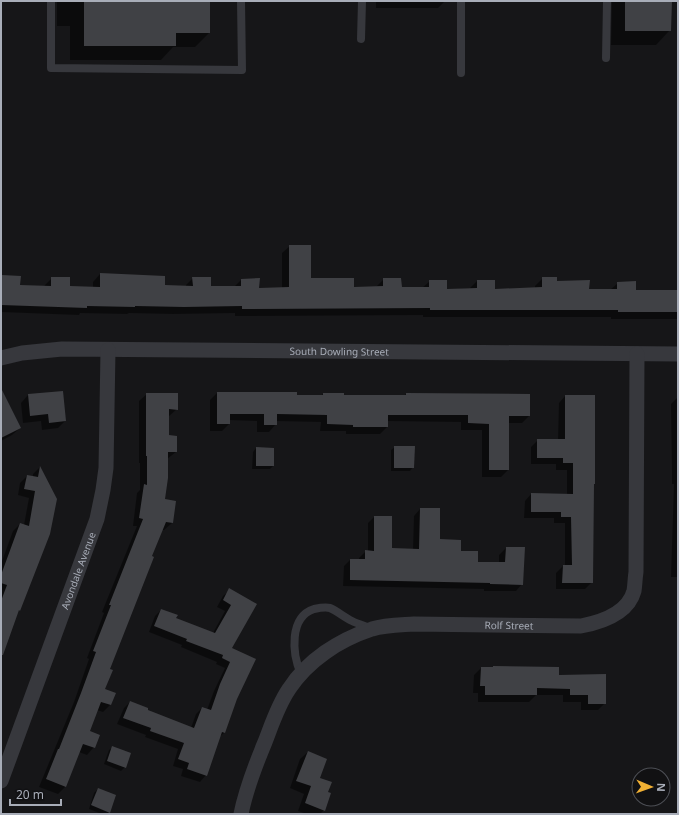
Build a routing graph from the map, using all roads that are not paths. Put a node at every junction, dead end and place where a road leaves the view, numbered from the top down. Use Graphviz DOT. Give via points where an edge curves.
graph roads {
  1 [pos="51,1"];
  2 [pos="241,1"];
  3 [pos="362,1"];
  4 [pos="461,1"];
  5 [pos="607,1"];
  6 [pos="361,39"];
  7 [pos="606,58"];
  8 [pos="461,73"];
  9 [pos="108,350"];
  10 [pos="637,354"];
  11 [pos="678,354"];
  12 [pos="1,358"];
  13 [pos="373,629"];
  14 [pos="301,674"];
  15 [pos="1,781"];
  16 [pos="241,814"];
  1 -- 2 [label="lane" via="50,68 242,70"];
  3 -- 6 [label="lane"];
  4 -- 8 [label="lane"];
  5 -- 7 [label="lane"];
  9 -- 10 [label="street, South Dowling Street"];
  9 -- 12 [label="street, South Dowling Street" via="46,350"];
  9 -- 15 [label="street, Avondale Avenue" via="106,468 97,519"];
  10 -- 11 [label="street, South Dowling Street"];
  10 -- 13 [label="street, Rolf Street" via="636,572 634,592 624,608 597,623 581,626 414,624"];
  13 -- 14 [label="street, Rolf Street" via="333,646"];
  13 -- 14 [label="lane" via="329,608 307,611 300,618 294,634"];
  14 -- 16 [label="street, Rolf Street" via="278,709 249,781"];
}
